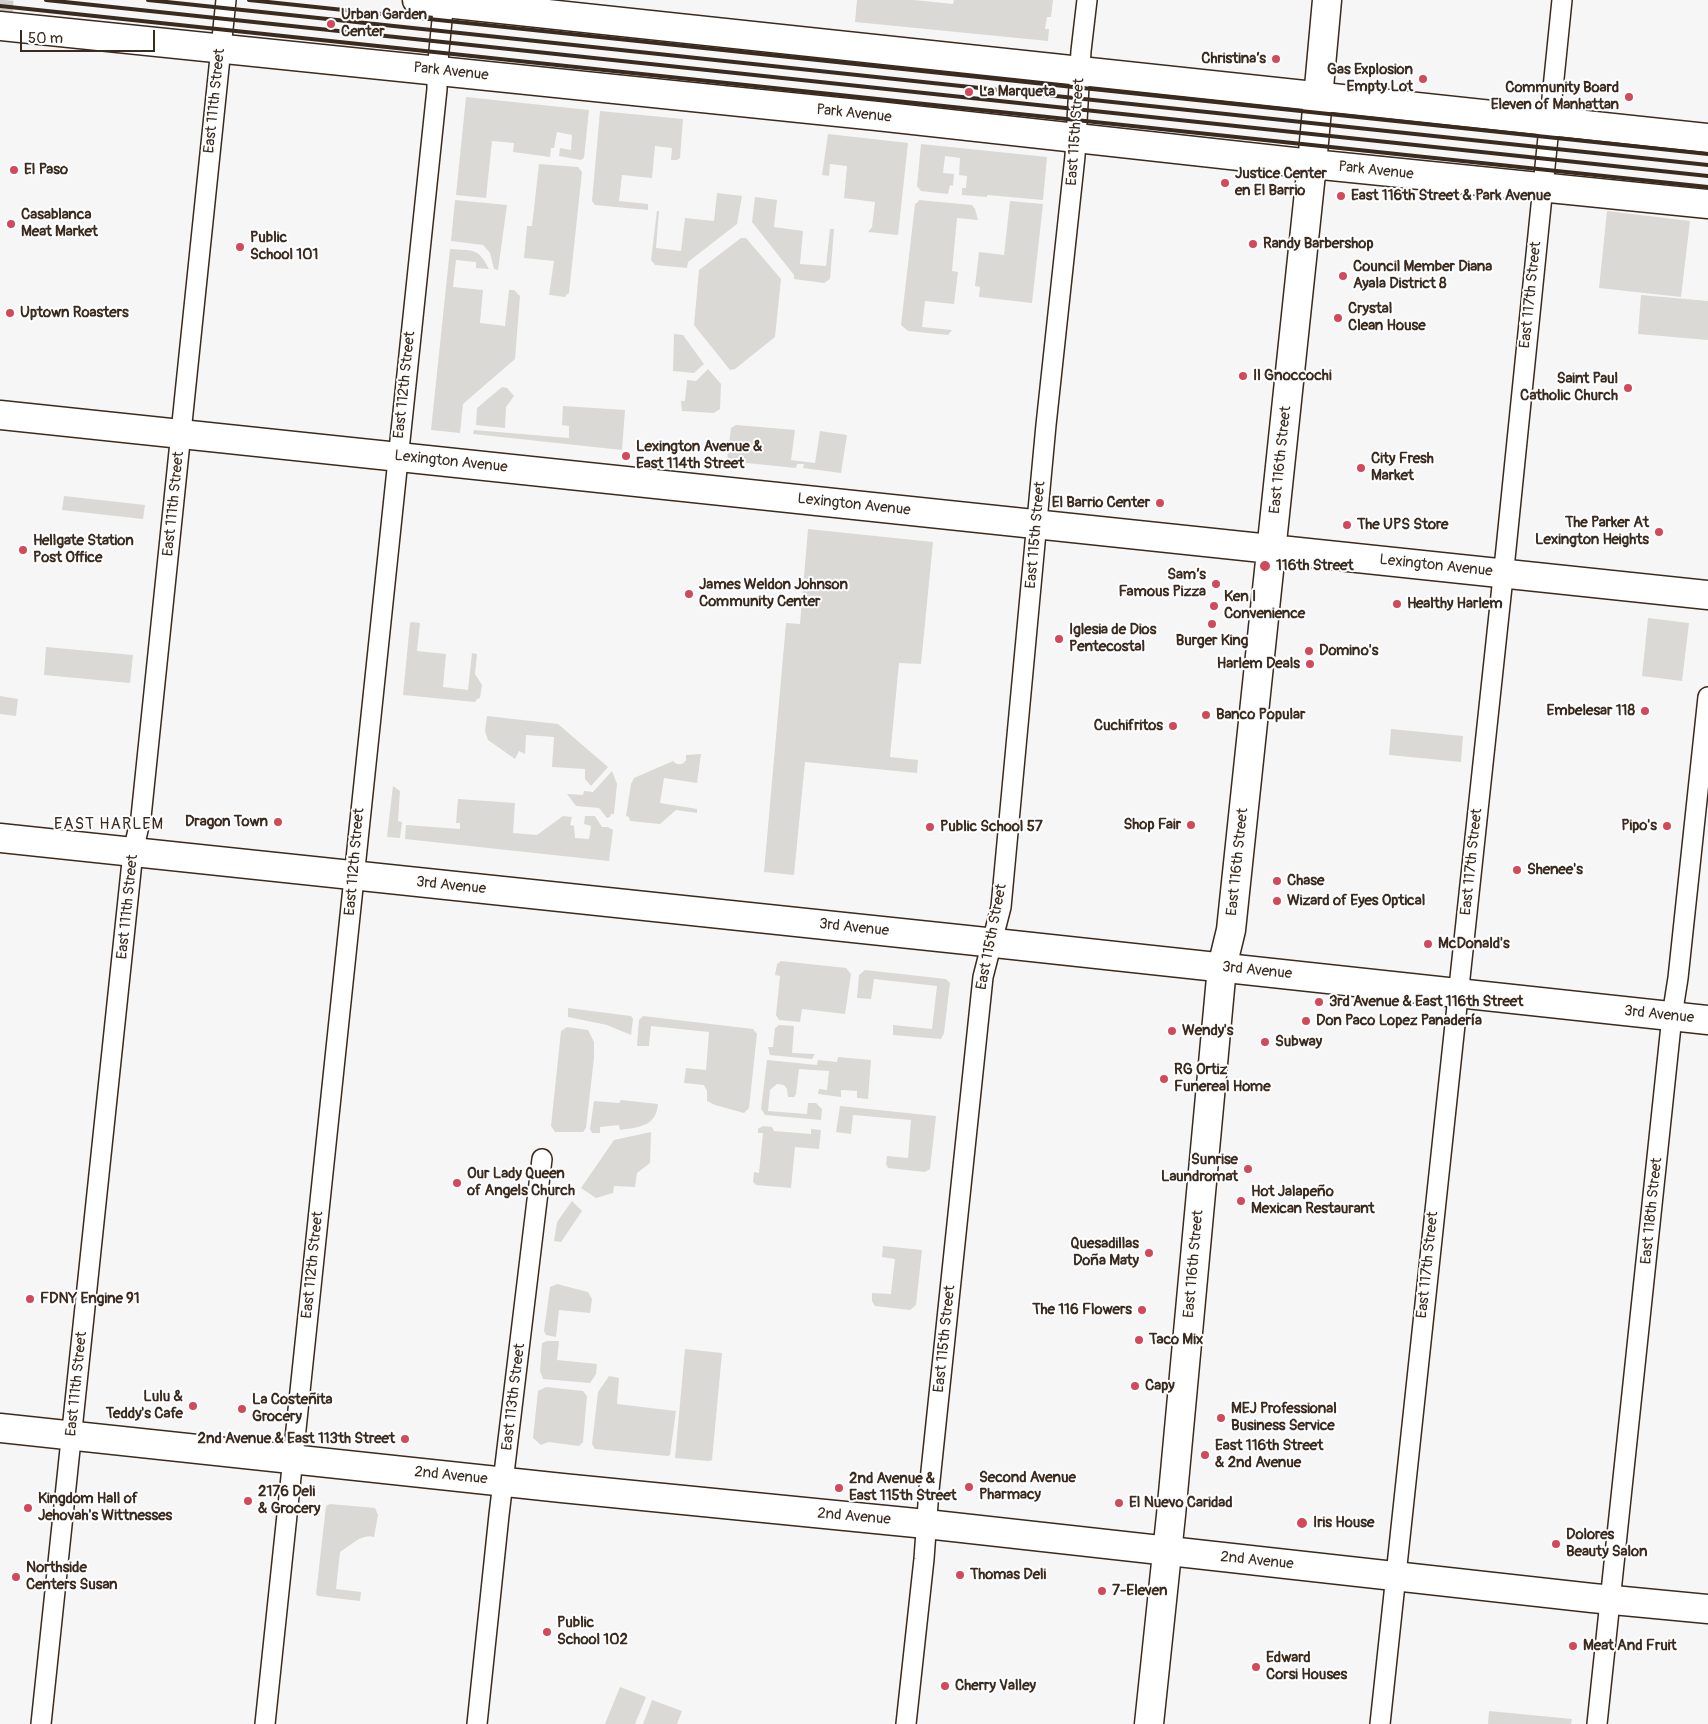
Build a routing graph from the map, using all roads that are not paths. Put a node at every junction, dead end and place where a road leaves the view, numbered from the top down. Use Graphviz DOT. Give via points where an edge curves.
graph roads {
  1 [pos="226,0"];
  2 [pos="417,0"];
  3 [pos="1087,0"];
  4 [pos="1327,0"];
  5 [pos="1562,0"];
  6 [pos="444,2"];
  7 [pos="1,24"];
  8 [pos="221,49"];
  9 [pos="1080,70"];
  10 [pos="437,71"];
  11 [pos="1317,96"];
  12 [pos="1549,121"];
  13 [pos="1708,138"];
  14 [pos="1076,139"];
  15 [pos="1312,164"];
  16 [pos="1542,187"];
  17 [pos="1708,204"];
  18 [pos="0,415"];
  19 [pos="181,434"];
  20 [pos="397,457"];
  21 [pos="1037,524"];
  22 [pos="1272,550"];
  23 [pos="1503,573"];
  24 [pos="1708,595"];
  25 [pos="1708,698"];
  26 [pos="0,838"];
  27 [pos="133,852"];
  28 [pos="355,876"];
  29 [pos="991,942"];
  30 [pos="1222,967"];
  31 [pos="1457,993"];
  32 [pos="1672,1016"];
  33 [pos="1708,1020"];
  34 [pos="542,1159"];
  35 [pos="0,1428"];
  36 [pos="72,1435"];
  37 [pos="293,1459"];
  38 [pos="503,1481"];
  39 [pos="926,1524"];
  40 [pos="1168,1551"];
  41 [pos="1396,1576"];
  42 [pos="1611,1599"];
  43 [pos="1708,1609"];
  44 [pos="41,1724"];
  45 [pos="265,1724"];
  46 [pos="478,1724"];
  47 [pos="906,1724"];
  48 [pos="1149,1724"];
  49 [pos="1380,1724"];
  50 [pos="1598,1724"];
  1 -- 8 [label="street, East 111th Street"];
  2 -- 6 [label="main road"];
  3 -- 9 [label="street, East 115th Street"];
  4 -- 11 [label="main road, East 116th Street"];
  5 -- 12 [label="street, East 117th Street"];
  6 -- 9 [label="main road"];
  6 -- 10 [label="street, East 112th Street"];
  7 -- 8 [label="main road, Park Avenue"];
  8 -- 10 [label="main road, Park Avenue"];
  8 -- 19 [label="street, East 111th Street"];
  9 -- 11 [label="main road"];
  9 -- 14 [label="street, East 115th Street"];
  10 -- 14 [label="main road, Park Avenue"];
  10 -- 20 [label="street, East 112th Street"];
  11 -- 12 [label="main road"];
  11 -- 15 [label="main road, East 116th Street"];
  12 -- 13 [label="main road"];
  12 -- 16 [label="street, East 117th Street"];
  14 -- 15 [label="main road, Park Avenue"];
  14 -- 21 [label="street, East 115th Street"];
  15 -- 16 [label="main road, Park Avenue"];
  15 -- 22 [label="main road, East 116th Street"];
  16 -- 17 [label="main road, Park Avenue"];
  16 -- 23 [label="street, East 117th Street"];
  18 -- 19 [label="main road, Lexington Avenue"];
  19 -- 20 [label="main road, Lexington Avenue"];
  19 -- 27 [label="street, East 111th Street" via="141,817"];
  20 -- 21 [label="main road, Lexington Avenue"];
  20 -- 28 [label="street, East 112th Street"];
  21 -- 22 [label="main road, Lexington Avenue"];
  21 -- 29 [label="street, East 115th Street" via="1001,907"];
  22 -- 23 [label="main road, Lexington Avenue"];
  22 -- 30 [label="main road, East 116th Street" via="1231,930"];
  23 -- 24 [label="main road, Lexington Avenue"];
  23 -- 31 [label="street, East 117th Street"];
  25 -- 32 [label="street, East 118th Street"];
  26 -- 27 [label="main road, 3rd Avenue"];
  27 -- 28 [label="main road, 3rd Avenue"];
  27 -- 36 [label="street, East 111th Street"];
  28 -- 29 [label="main road, 3rd Avenue"];
  28 -- 37 [label="street, East 112th Street"];
  29 -- 30 [label="main road, 3rd Avenue"];
  29 -- 39 [label="street, East 115th Street" via="983,977"];
  30 -- 31 [label="main road, 3rd Avenue"];
  30 -- 40 [label="main road, East 116th Street"];
  31 -- 32 [label="main road, 3rd Avenue"];
  31 -- 41 [label="street, East 117th Street"];
  32 -- 33 [label="main road, 3rd Avenue"];
  32 -- 42 [label="street, East 118th Street"];
  34 -- 38 [label="street, East 113th Street"];
  35 -- 36 [label="main road, 2nd Avenue"];
  36 -- 37 [label="main road, 2nd Avenue"];
  36 -- 44 [label="street, East 111th Street"];
  37 -- 38 [label="main road, 2nd Avenue"];
  37 -- 45 [label="street, East 112th Street"];
  38 -- 39 [label="main road, 2nd Avenue"];
  38 -- 46 [label="street, East 113th Street"];
  39 -- 40 [label="main road, 2nd Avenue"];
  39 -- 47 [label="street, East 115th Street"];
  40 -- 41 [label="main road, 2nd Avenue"];
  40 -- 48 [label="main road, East 116th Street"];
  41 -- 42 [label="main road, 2nd Avenue"];
  41 -- 49 [label="street, East 117th Street"];
  42 -- 43 [label="main road, 2nd Avenue"];
  42 -- 50 [label="street, East 118th Street"];
}
